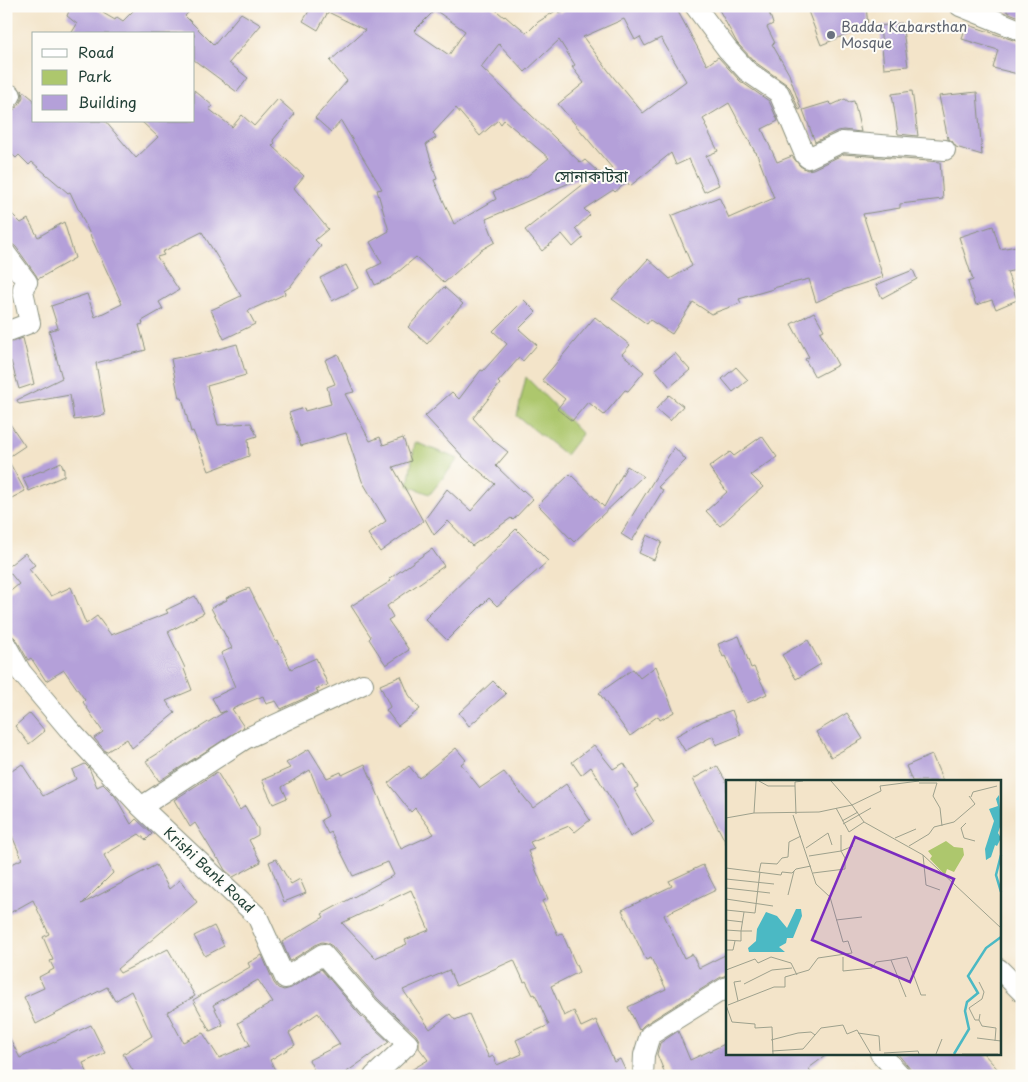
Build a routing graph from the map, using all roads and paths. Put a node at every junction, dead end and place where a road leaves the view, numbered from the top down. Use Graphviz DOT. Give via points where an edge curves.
graph roads {
  1 [pos="695,6"];
  2 [pos="960,6"];
  3 [pos="1022,31"];
  4 [pos="944,150"];
  5 [pos="6,254"];
  6 [pos="6,332"];
  7 [pos="6,645"];
  8 [pos="363,684"];
  9 [pos="141,807"];
  10 [pos="1000,970"];
  11 [pos="726,987"];
  12 [pos="1022,992"];
  13 [pos="881,1054"];
  14 [pos="374,1076"];
  15 [pos="643,1076"];
  16 [pos="901,1076"];
  1 -- 4 [label="street" via="748,71 779,93 808,158 842,142"];
  2 -- 3 [label="street"];
  5 -- 6 [label="street" via="28,282 23,291 30,323"];
  7 -- 9 [label="street, Krishi Bank Road" via="21,672"];
  8 -- 9 [label="street" via="245,739"];
  9 -- 14 [label="street, Krishi Bank Road" via="257,916 285,978 323,954 369,1007 408,1044"];
  10 -- 12 [label="street"];
  11 -- 15 [label="street" via="650,1035 644,1055"];
  13 -- 16 [label="street"];
}
